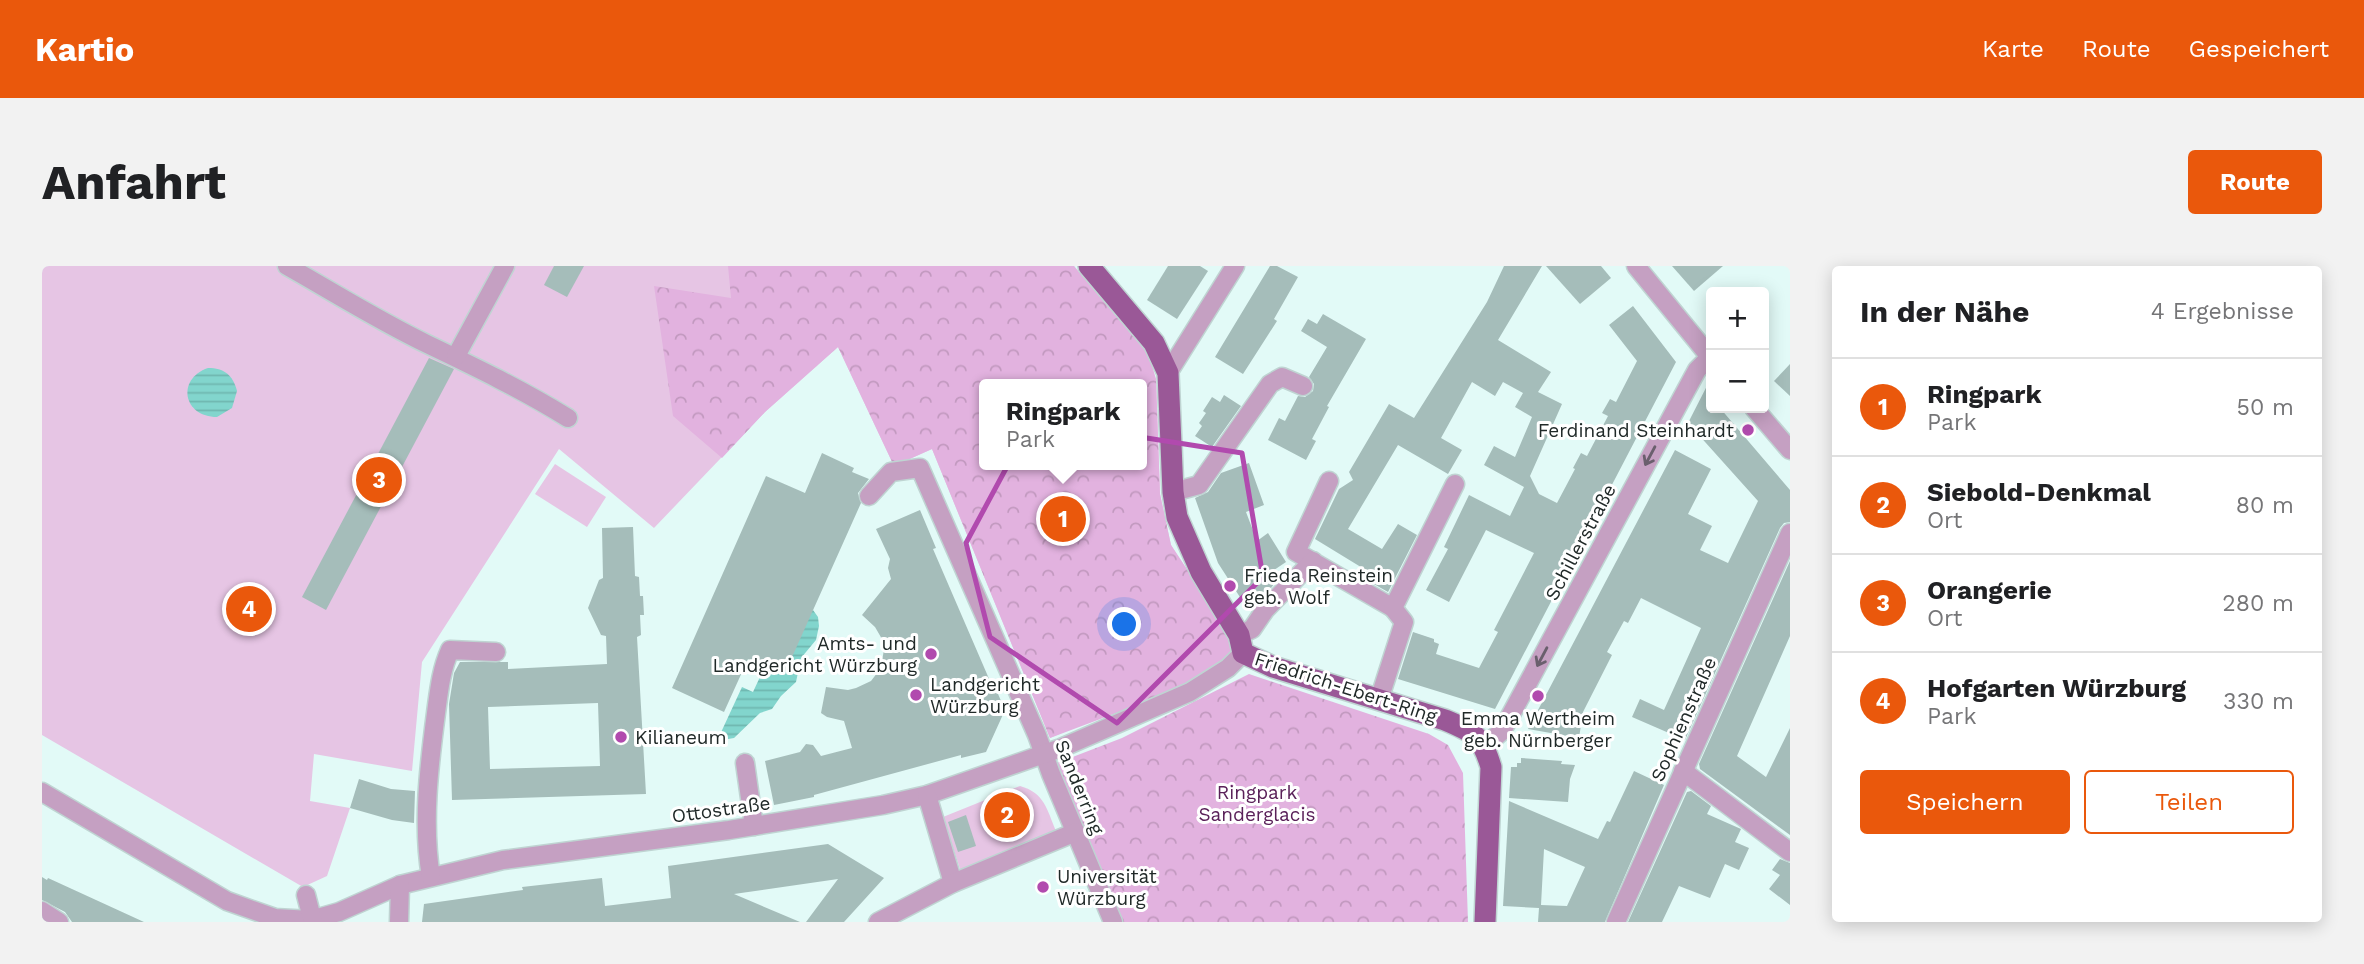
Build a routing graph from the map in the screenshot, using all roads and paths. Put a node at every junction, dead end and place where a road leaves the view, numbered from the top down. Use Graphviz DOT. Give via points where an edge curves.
graph roads {
  1 [pos="286,266"];
  2 [pos="1089,266"];
  3 [pos="1236,266"];
  4 [pos="1636,266"];
  5 [pos="502,267"];
  6 [pos="1706,351"];
  7 [pos="456,356"];
  8 [pos="1706,361"];
  9 [pos="1168,373"];
  10 [pos="1303,386"];
  11 [pos="1758,413"];
  12 [pos="568,418"];
  13 [pos="1790,450"];
  14 [pos="1329,481"];
  15 [pos="1455,484"];
  16 [pos="1173,492"];
  17 [pos="869,496"];
  18 [pos="1790,533"];
  19 [pos="1313,561"];
  20 [pos="1393,608"];
  21 [pos="1241,644"];
  22 [pos="496,652"];
  23 [pos="1379,700"];
  24 [pos="1485,746"];
  25 [pos="1044,754"];
  26 [pos="745,763"];
  27 [pos="1683,771"];
  28 [pos="42,792"];
  29 [pos="927,795"];
  30 [pos="754,826"];
  31 [pos="1076,832"];
  32 [pos="1790,852"];
  33 [pos="431,877"];
  34 [pos="953,883"];
  35 [pos="400,885"];
  36 [pos="306,895"];
  37 [pos="366,901"];
  38 [pos="42,911"];
  39 [pos="312,921"];
  40 [pos="59,922"];
  41 [pos="355,922"];
  42 [pos="399,922"];
  43 [pos="878,922"];
  44 [pos="1113,922"];
  45 [pos="1485,922"];
  46 [pos="1616,922"];
  1 -- 7 [label="street"];
  2 -- 9 [label="main road, Friedrich-Ebert-Ring" via="1154,343"];
  3 -- 9 [label="street"];
  4 -- 6 [label="street"];
  5 -- 7 [label="street"];
  7 -- 12 [label="street"];
  8 -- 24 [label="street, Schillerstraße, one-way" via="1697,369 1502,731"];
  9 -- 16 [label="main road, Friedrich-Ebert-Ring"];
  10 -- 16 [label="street" via="1282,377 1270,384 1199,485"];
  11 -- 13 [label="street"];
  14 -- 19 [label="street" via="1296,551"];
  15 -- 20 [label="street"];
  16 -- 21 [label="main road, Friedrich-Ebert-Ring" via="1188,545"];
  17 -- 25 [label="street, Sanderring" via="891,471 920,468"];
  18 -- 27 [label="street, Sophienstraße"];
  19 -- 20 [label="street"];
  19 -- 21 [label="street, Ottostraße" via="1265,610"];
  20 -- 23 [label="street" via="1404,622"];
  21 -- 23 [label="main road, Friedrich-Ebert-Ring" via="1273,667"];
  21 -- 25 [label="street, Ottostraße" via="1228,668 1190,692"];
  22 -- 33 [label="street" via="450,650 443,666 427,821"];
  23 -- 24 [label="main road, Friedrich-Ebert-Ring" via="1472,731"];
  24 -- 45 [label="main road" via="1491,767"];
  25 -- 29 [label="street, Ottostraße"];
  25 -- 31 [label="street, Sanderring"];
  26 -- 30 [label="street"];
  27 -- 32 [label="street"];
  27 -- 46 [label="street, Sophienstraße"];
  28 -- 39 [label="street" via="227,901 275,918"];
  29 -- 30 [label="street, Ottostraße"];
  29 -- 34 [label="street"];
  30 -- 33 [label="street, Ottostraße" via="503,860"];
  31 -- 34 [label="street"];
  31 -- 44 [label="street, Sanderring"];
  33 -- 35 [label="street, Ottostraße"];
  34 -- 43 [label="street"];
  35 -- 37 [label="street, Ottostraße"];
  35 -- 42 [label="street"];
  36 -- 39 [label="street"];
  37 -- 39 [label="street, Ottostraße"];
  37 -- 41 [label="street"];
  38 -- 40 [label="street"];
}
